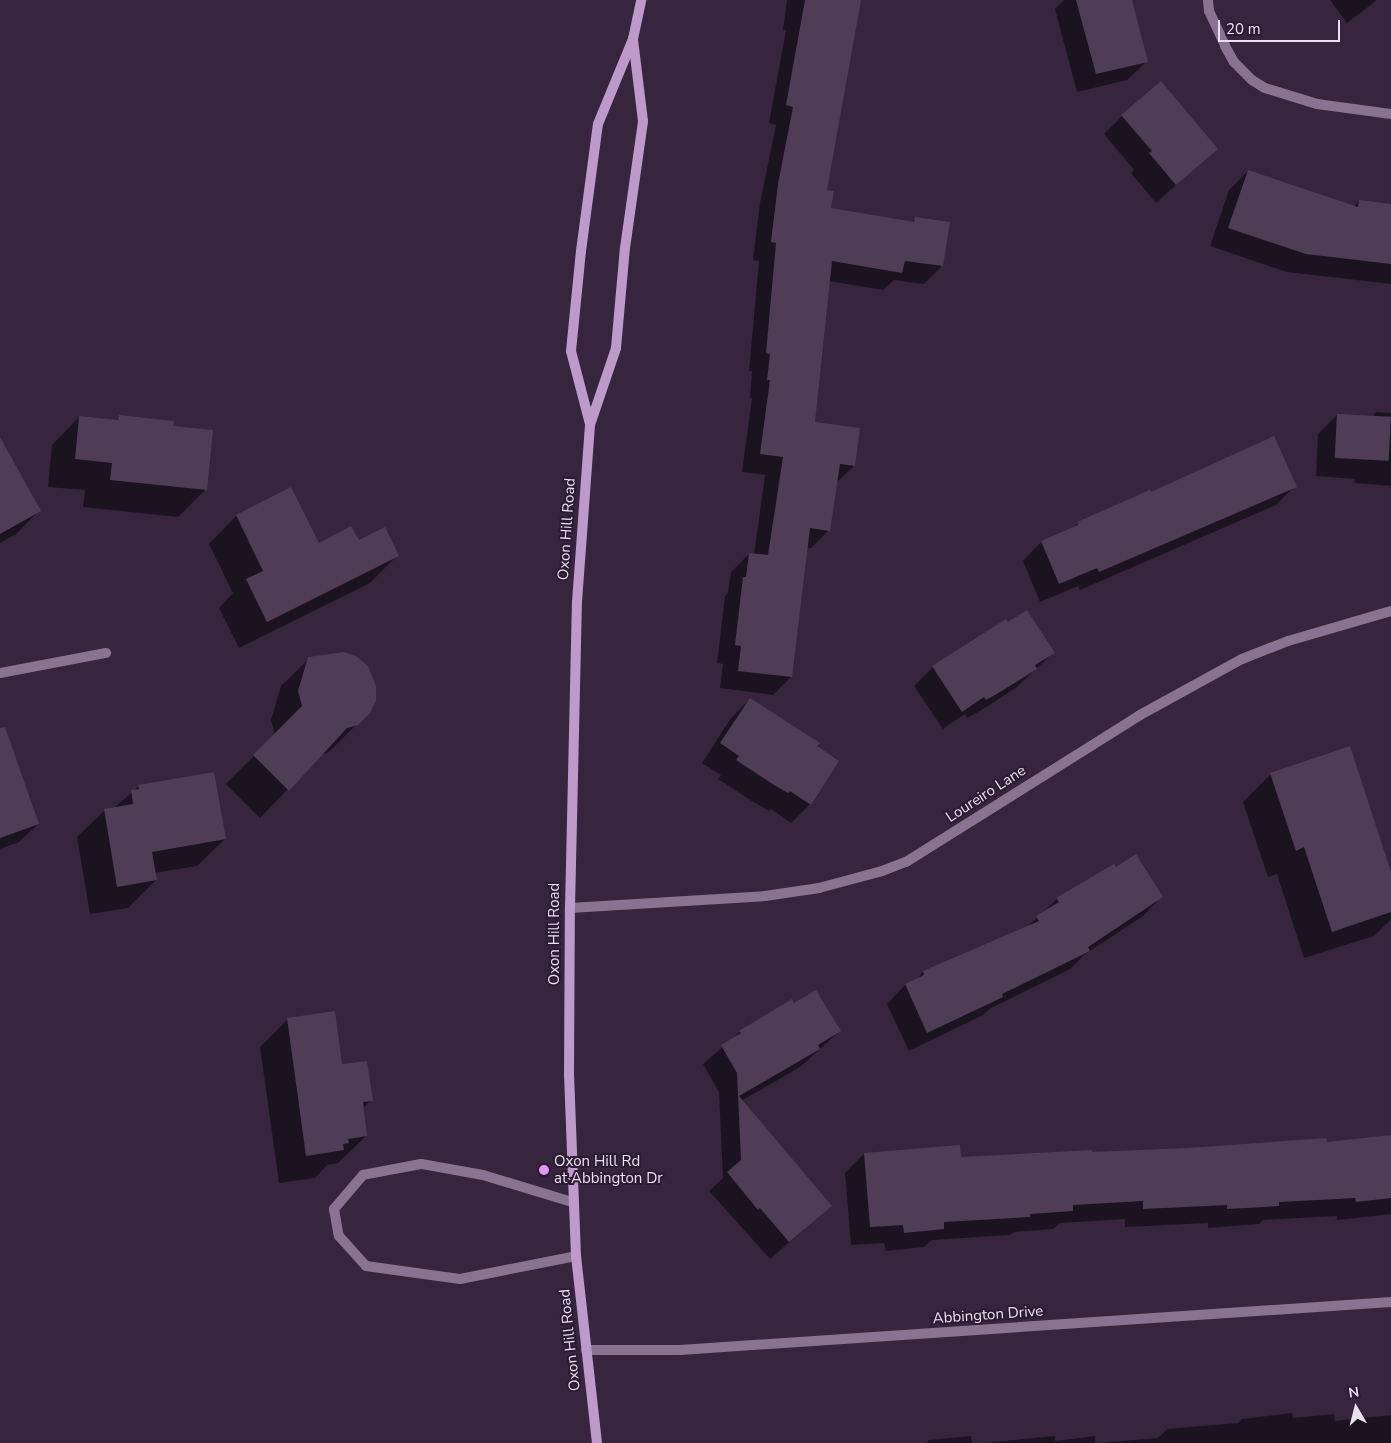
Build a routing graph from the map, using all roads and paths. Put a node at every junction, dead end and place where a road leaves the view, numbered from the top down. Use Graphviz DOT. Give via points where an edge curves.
graph roads {
  1 [pos="641,0"];
  2 [pos="1208,0"];
  3 [pos="633,39"];
  4 [pos="1391,114"];
  5 [pos="590,425"];
  6 [pos="1391,611"];
  7 [pos="106,653"];
  8 [pos="0,673"];
  9 [pos="570,908"];
  10 [pos="572,1202"];
  11 [pos="576,1256"];
  12 [pos="1391,1302"];
  13 [pos="586,1350"];
  14 [pos="597,1443"];
  1 -- 3 [label="main road, Oxon Hill Road"];
  2 -- 4 [label="street" via="1209,11 1225,46 1238,68 1252,80 1317,104"];
  3 -- 5 [label="main road, Oxon Hill Road" via="643,121 625,248 616,348"];
  3 -- 5 [label="main road, Oxon Hill Road" via="598,124 581,251 571,351"];
  5 -- 9 [label="main road, Oxon Hill Road" via="577,602"];
  6 -- 9 [label="street, Loureiro Lane" via="1288,641 1242,659 1140,715 906,862 882,872 819,888 765,896"];
  7 -- 8 [label="street"];
  9 -- 10 [label="main road, Oxon Hill Road"];
  10 -- 11 [label="main road, Oxon Hill Road"];
  10 -- 11 [label="street" via="483,1176 421,1164 363,1175 334,1209 339,1236 366,1266 460,1278"];
  11 -- 13 [label="main road, Oxon Hill Road"];
  12 -- 13 [label="street, Abbington Drive" via="699,1348"];
  13 -- 14 [label="main road, Oxon Hill Road"];
}
